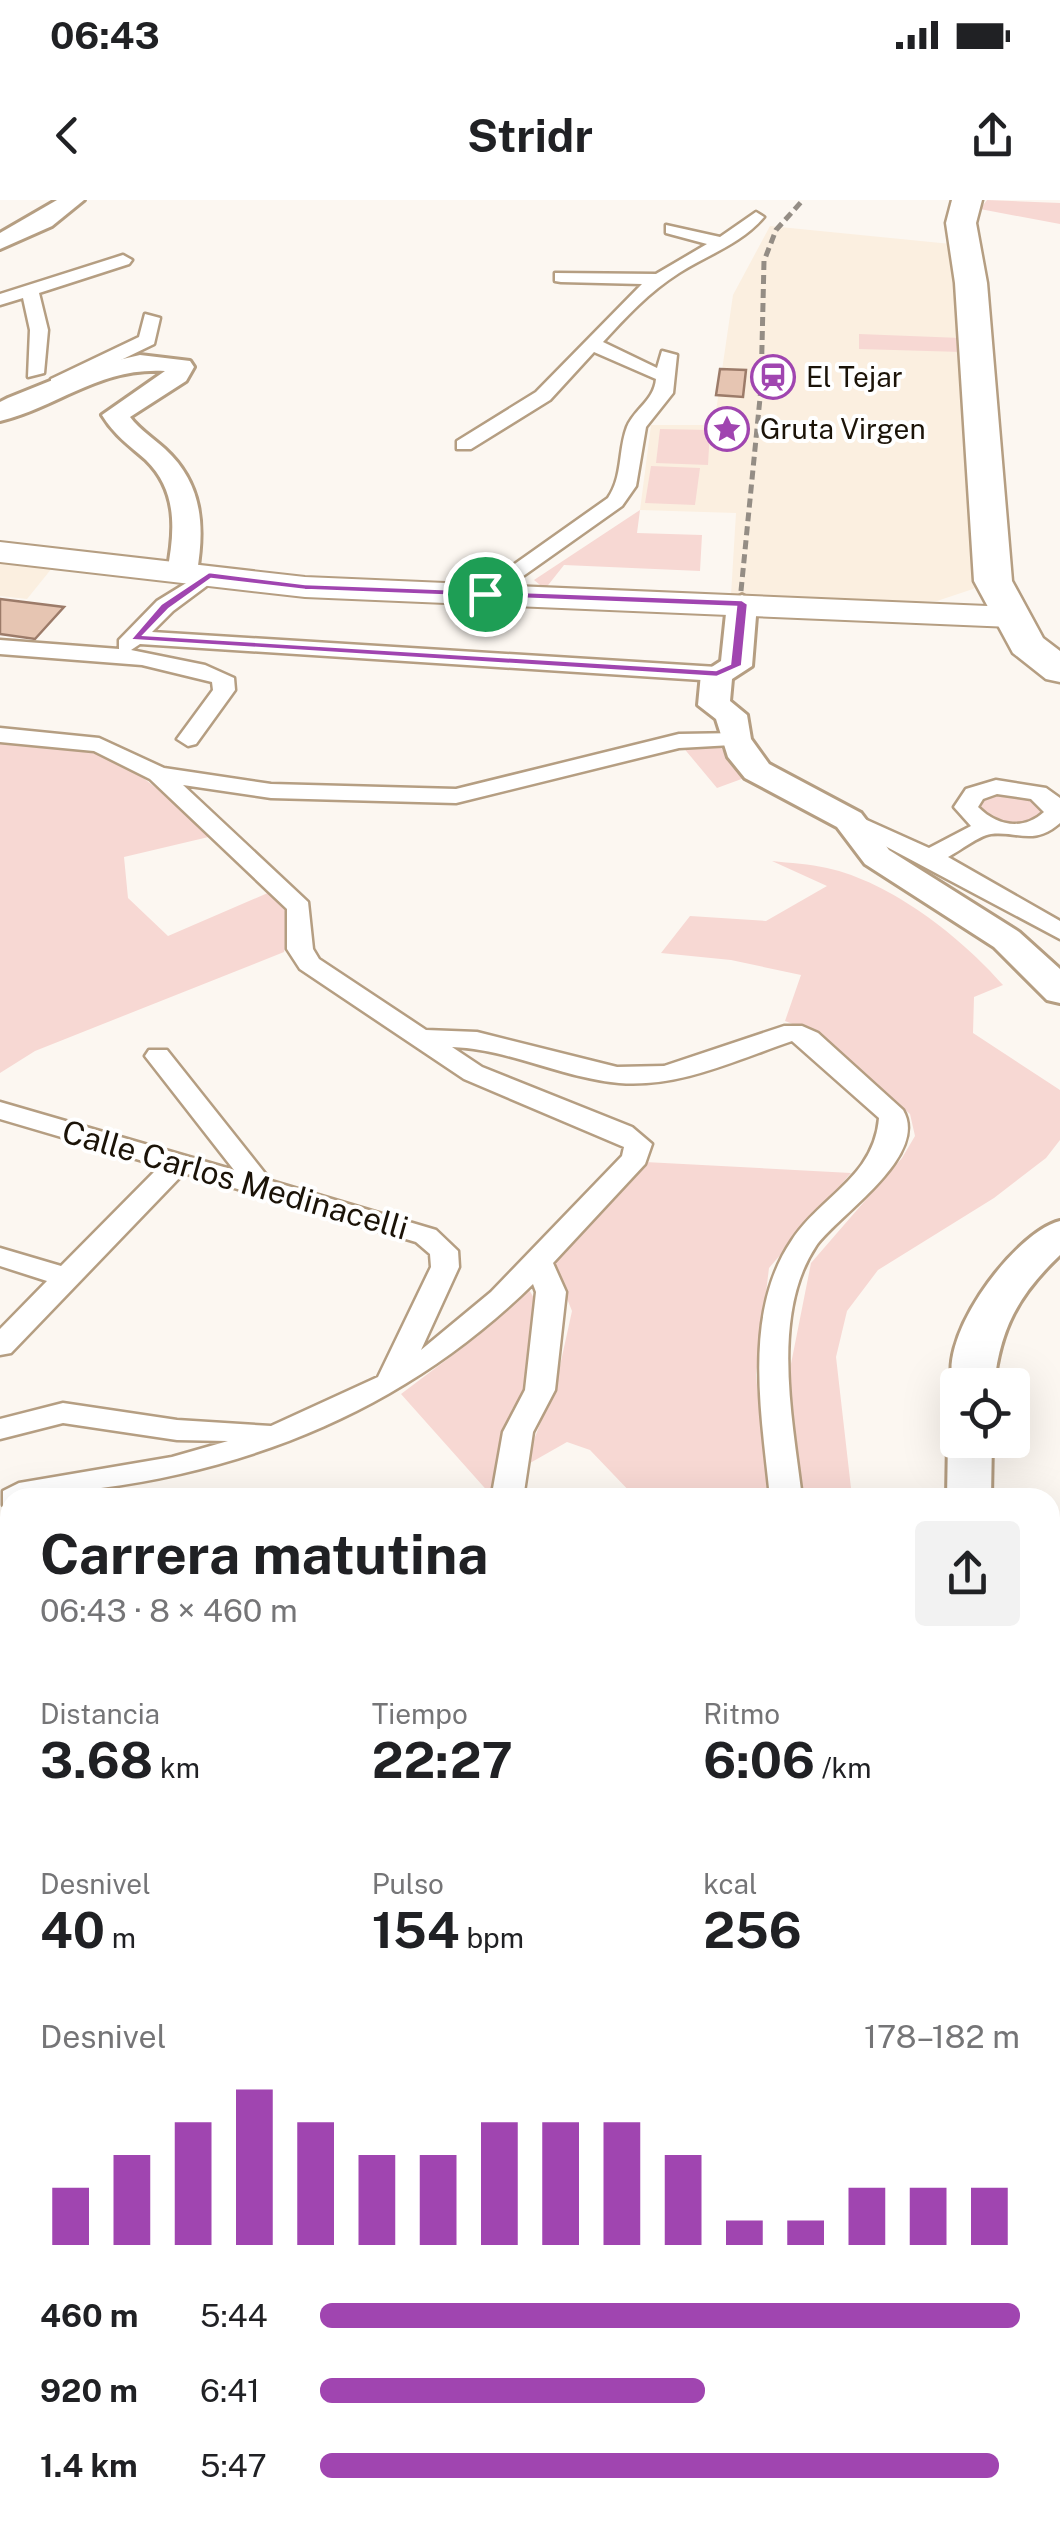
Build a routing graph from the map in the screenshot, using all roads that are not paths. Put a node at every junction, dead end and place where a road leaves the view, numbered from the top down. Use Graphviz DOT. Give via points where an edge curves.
graph roads {
  1 [pos="72,200"];
  2 [pos="965,205"];
  3 [pos="756,217"];
  4 [pos="672,229"];
  5 [pos="0,242"];
  6 [pos="724,242"];
  7 [pos="123,260"];
  8 [pos="561,277"];
  9 [pos="660,279"];
  10 [pos="30,290"];
  11 [pos="0,300"];
  12 [pos="150,318"];
  13 [pos="590,344"];
  14 [pos="42,381"];
  15 [pos="0,414"];
  16 [pos="464,445"];
  17 [pos="0,552"];
  18 [pos="196,574"];
  19 [pos="992,580"];
  20 [pos="485,594"];
  21 [pos="742,604"];
  22 [pos="924,612"];
  23 [pos="1010,617"];
  24 [pos="134,638"];
  25 [pos="0,647"];
  26 [pos="115,658"];
  27 [pos="1060,670"];
  28 [pos="717,674"];
  29 [pos="0,736"];
  30 [pos="732,738"];
  31 [pos="188,740"];
  32 [pos="158,774"];
  33 [pos="852,822"];
  34 [pos="989,826"];
  35 [pos="930,857"];
  36 [pos="1060,931"];
  37 [pos="1060,992"];
  38 [pos="422,1038"];
  39 [pos="158,1056"];
  40 [pos="0,1110"];
  41 [pos="177,1164"];
  42 [pos="262,1188"];
  43 [pos="1060,1233"];
  44 [pos="0,1257"];
  45 [pos="538,1261"];
  46 [pos="69,1278"];
  47 [pos="0,1346"];
  48 [pos="974,1368"];
  49 [pos="391,1381"];
  50 [pos="0,1428"];
  51 [pos="282,1432"];
  52 [pos="970,1458"];
  53 [pos="68,1488"];
  54 [pos="509,1488"];
  55 [pos="785,1488"];
  56 [pos="969,1488"];
  1 -- 5 [label="street"];
  2 -- 19 [label="highway"];
  3 -- 6 [label="street"];
  4 -- 6 [label="street"];
  6 -- 9 [label="street"];
  7 -- 10 [label="street"];
  8 -- 9 [label="street"];
  9 -- 13 [label="street"];
  10 -- 11 [label="street"];
  10 -- 14 [label="street"];
  12 -- 14 [label="street" via="148,340"];
  13 -- 16 [label="street" via="542,396"];
  13 -- 20 [label="street" via="648,372 667,366 664,393 637,426 626,486 615,502"];
  14 -- 15 [label="street"];
  14 -- 18 [label="street" via="148,362 181,367 114,414 125,434 165,464 192,519"];
  17 -- 18 [label="main road"];
  18 -- 20 [label="main road" via="305,587"];
  18 -- 24 [label="street"];
  19 -- 22 [label="main road" via="971,600"];
  19 -- 23 [label="highway"];
  20 -- 21 [label="main road"];
  21 -- 22 [label="main road"];
  21 -- 28 [label="street" via="736,666"];
  22 -- 23 [label="main road"];
  23 -- 27 [label="highway" via="1026,645"];
  24 -- 26 [label="street"];
  24 -- 28 [label="street"];
  25 -- 26 [label="street"];
  26 -- 31 [label="street" via="223,678 224,690"];
  28 -- 30 [label="street" via="714,704 731,715"];
  29 -- 32 [label="street" via="99,745"];
  30 -- 32 [label="street" via="679,741 456,796 271,790"];
  30 -- 33 [label="street" via="752,768"];
  32 -- 38 [label="street" via="299,907 300,949 309,964"];
  33 -- 35 [label="street"];
  33 -- 37 [label="street" via="865,847 980,918 1037,962"];
  34 -- 35 [label="street"];
  35 -- 36 [label="street"];
  38 -- 45 [label="street" via="474,1073 638,1144 635,1158"];
  38 -- 55 [label="street" via="477,1040 617,1075 667,1074 793,1032 809,1039 892,1116 894,1137 881,1166 795,1257 777,1313 774,1372"];
  39 -- 42 [label="street"];
  40 -- 41 [label="street, Calle Carlos Medinacelli"];
  41 -- 42 [label="street, Calle Carlos Medinacelli"];
  41 -- 46 [label="street"];
  42 -- 49 [label="street, Calle Carlos Medinacelli" via="426,1236 444,1251 444,1268"];
  43 -- 48 [label="street" via="988,1307"];
  44 -- 46 [label="street"];
  45 -- 49 [label="street" via="452,1341"];
  45 -- 54 [label="street" via="552,1292 540,1390 518,1432"];
  46 -- 47 [label="street"];
  49 -- 51 [label="street"];
  50 -- 51 [label="street" via="63,1413 177,1430"];
  51 -- 53 [label="street" via="190,1464"];
  52 -- 56 [label="street"];
}
